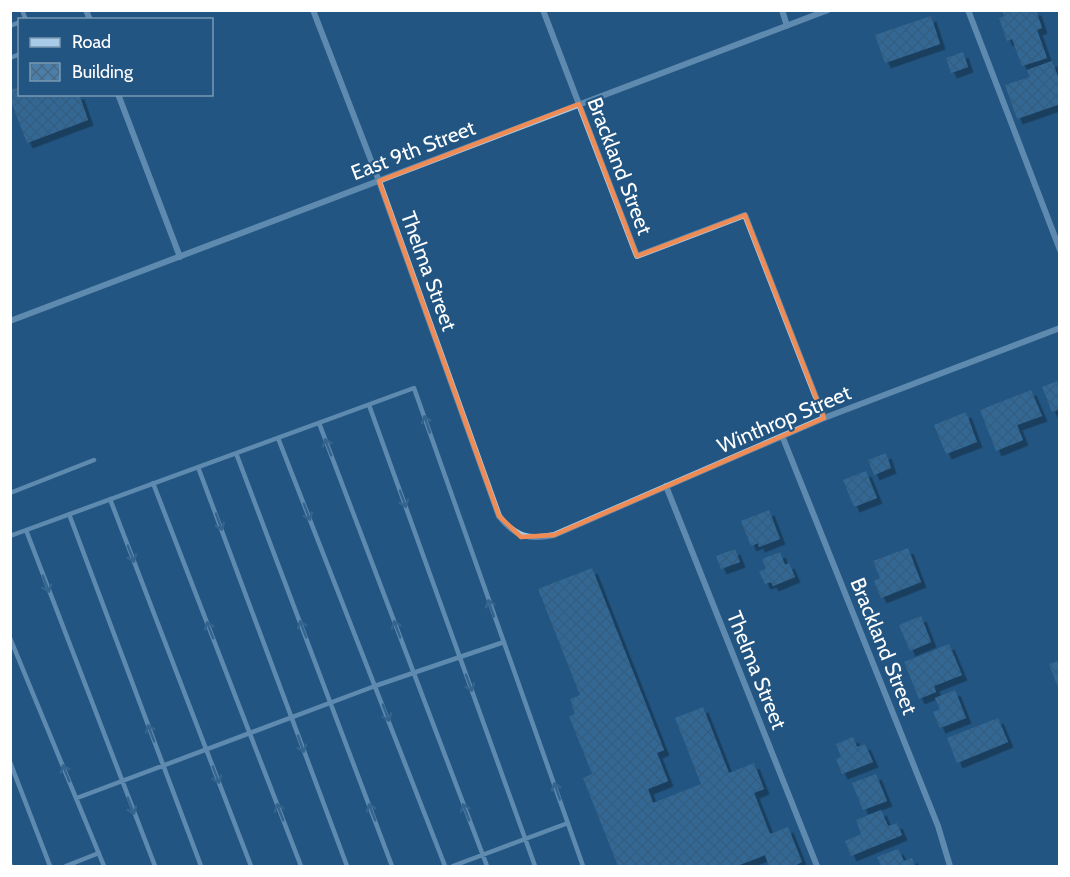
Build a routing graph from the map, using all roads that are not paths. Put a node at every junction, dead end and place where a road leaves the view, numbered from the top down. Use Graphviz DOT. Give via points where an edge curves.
graph roads {
  1 [pos="313,10"];
  2 [pos="543,10"];
  3 [pos="782,10"];
  4 [pos="828,10"];
  5 [pos="968,10"];
  6 [pos="788,26"];
  7 [pos="119,96"];
  8 [pos="579,104"];
  9 [pos="379,181"];
  10 [pos="1059,250"];
  11 [pos="180,257"];
  12 [pos="10,321"];
  13 [pos="1059,328"];
  14 [pos="369,405"];
  15 [pos="824,418"];
  16 [pos="319,423"];
  17 [pos="278,438"];
  18 [pos="783,438"];
  19 [pos="236,453"];
  20 [pos="94,460"];
  21 [pos="198,467"];
  22 [pos="153,483"];
  23 [pos="666,486"];
  24 [pos="10,493"];
  25 [pos="110,499"];
  26 [pos="69,514"];
  27 [pos="26,530"];
  28 [pos="10,536"];
  29 [pos="521,537"];
  30 [pos="10,638"];
  31 [pos="504,642"];
  32 [pos="460,658"];
  33 [pos="414,673"];
  34 [pos="375,686"];
  35 [pos="331,704"];
  36 [pos="292,717"];
  37 [pos="250,733"];
  38 [pos="207,750"];
  39 [pos="10,762"];
  40 [pos="164,765"];
  41 [pos="122,781"];
  42 [pos="76,798"];
  43 [pos="568,824"];
  44 [pos="525,840"];
  45 [pos="99,853"];
  46 [pos="483,856"];
  47 [pos="50,867"];
  48 [pos="66,867"];
  49 [pos="104,867"];
  50 [pos="155,867"];
  51 [pos="201,867"];
  52 [pos="252,867"];
  53 [pos="301,867"];
  54 [pos="347,867"];
  55 [pos="392,867"];
  56 [pos="445,867"];
  57 [pos="453,867"];
  58 [pos="487,867"];
  59 [pos="535,867"];
  60 [pos="583,867"];
  61 [pos="817,867"];
  62 [pos="950,867"];
  1 -- 9 [label="street, Thelma Street"];
  2 -- 8 [label="street, Brackland Street"];
  3 -- 6 [label="street"];
  4 -- 6 [label="street, East 9th Street"];
  5 -- 10 [label="street"];
  6 -- 8 [label="street, East 9th Street"];
  7 -- 11 [label="street"];
  8 -- 9 [label="street, East 9th Street"];
  8 -- 15 [label="street, Brackland Street" via="637,256 745,215"];
  9 -- 11 [label="street, East 9th Street"];
  9 -- 29 [label="street, Thelma Street" via="500,516"];
  11 -- 12 [label="street, East 9th Street"];
  13 -- 15 [label="street, Winthrop Street"];
  14 -- 16 [label="lane"];
  31 -- 14 [label="lane, one-way" via="414,388"];
  14 -- 32 [label="lane, one-way"];
  15 -- 18 [label="street, Winthrop Street"];
  16 -- 17 [label="lane"];
  33 -- 16 [label="lane, one-way"];
  17 -- 19 [label="lane"];
  17 -- 34 [label="lane, one-way"];
  18 -- 23 [label="street, Winthrop Street"];
  18 -- 62 [label="street, Brackland Street" via="939,826"];
  19 -- 21 [label="lane"];
  35 -- 19 [label="lane, one-way"];
  20 -- 24 [label="lane"];
  21 -- 22 [label="lane"];
  21 -- 36 [label="lane, one-way"];
  22 -- 25 [label="lane"];
  37 -- 22 [label="lane, one-way"];
  23 -- 29 [label="street, Winthrop Street" via="554,535"];
  23 -- 61 [label="street, Thelma Street"];
  25 -- 26 [label="lane"];
  25 -- 38 [label="lane, one-way"];
  26 -- 27 [label="lane"];
  40 -- 26 [label="lane, one-way"];
  27 -- 28 [label="lane"];
  27 -- 41 [label="lane, one-way"];
  42 -- 30 [label="lane, one-way"];
  31 -- 32 [label="lane"];
  43 -- 31 [label="lane, one-way"];
  32 -- 33 [label="lane"];
  32 -- 44 [label="lane, one-way"];
  33 -- 34 [label="lane"];
  46 -- 33 [label="lane, one-way"];
  34 -- 35 [label="lane"];
  34 -- 56 [label="lane, one-way"];
  35 -- 36 [label="lane"];
  55 -- 35 [label="lane, one-way"];
  36 -- 37 [label="lane"];
  36 -- 54 [label="lane, one-way"];
  37 -- 38 [label="lane"];
  53 -- 37 [label="lane, one-way"];
  38 -- 40 [label="lane"];
  38 -- 52 [label="lane, one-way"];
  39 -- 47 [label="lane"];
  40 -- 41 [label="lane"];
  40 -- 51 [label="lane"];
  41 -- 42 [label="lane"];
  41 -- 50 [label="lane, one-way"];
  42 -- 45 [label="lane"];
  43 -- 44 [label="lane"];
  43 -- 60 [label="lane"];
  44 -- 46 [label="lane"];
  44 -- 59 [label="lane"];
  45 -- 48 [label="lane"];
  45 -- 49 [label="lane"];
  46 -- 57 [label="lane"];
  46 -- 58 [label="lane"];
}
